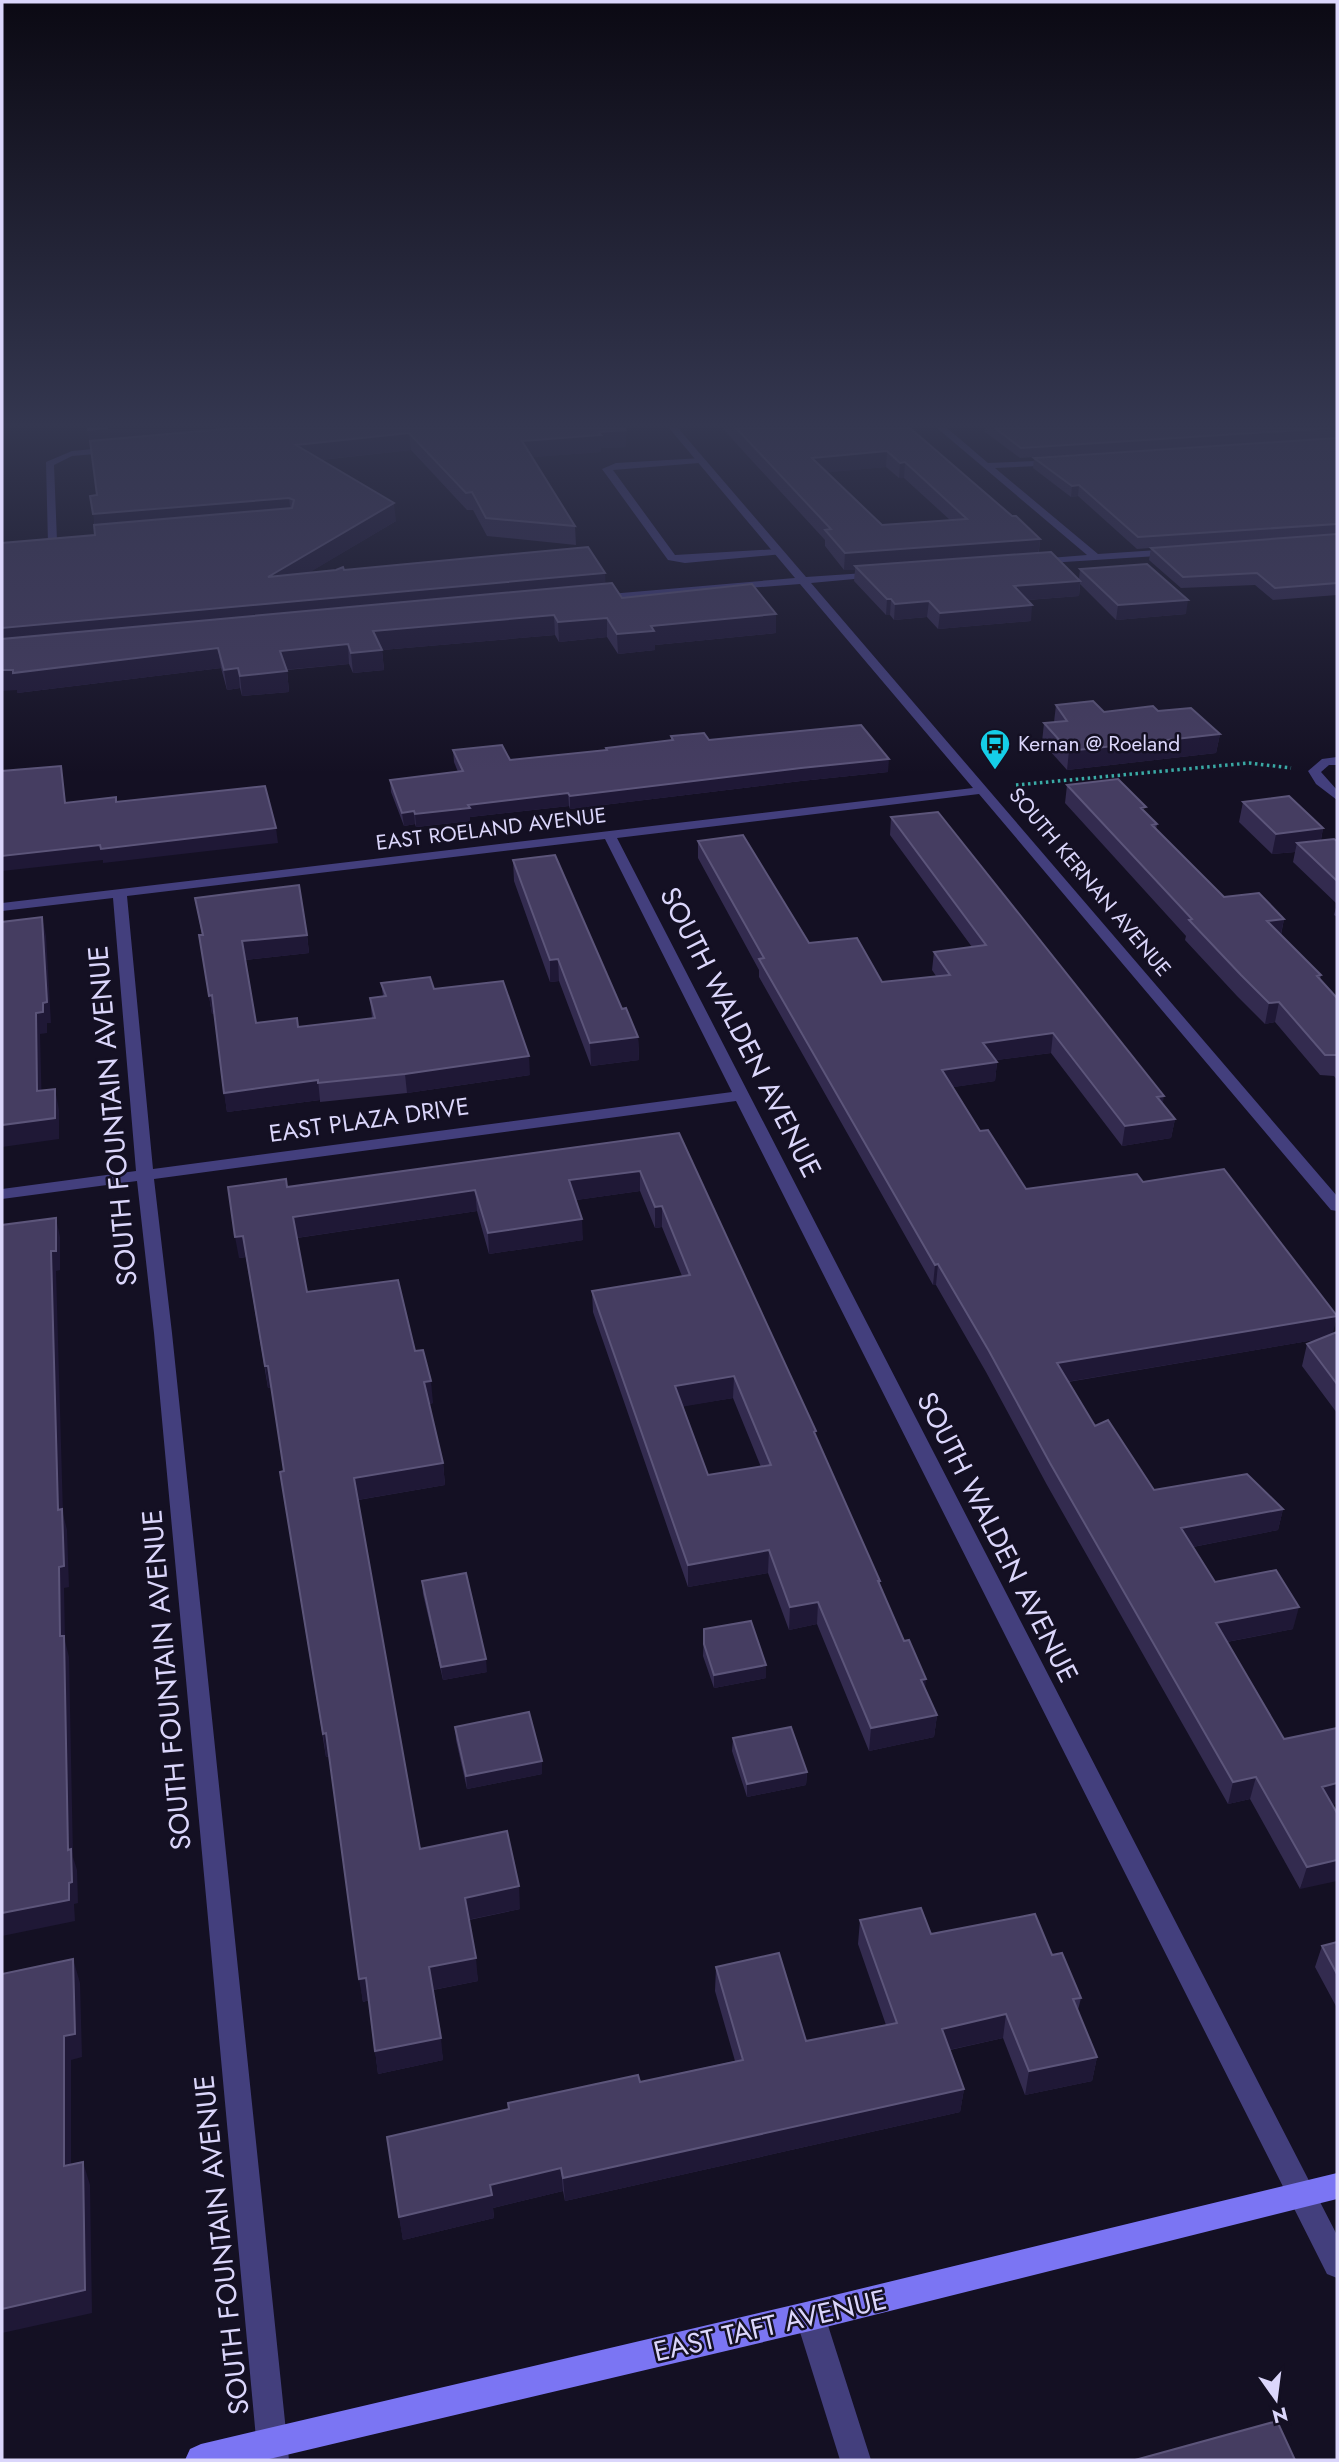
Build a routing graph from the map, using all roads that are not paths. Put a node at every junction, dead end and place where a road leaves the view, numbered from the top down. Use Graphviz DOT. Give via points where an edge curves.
graph roads {
  1 [pos="661,543"];
  2 [pos="771,543"];
  3 [pos="1078,543"];
  4 [pos="1190,551"];
  5 [pos="779,552"];
  6 [pos="1096,558"];
  7 [pos="1019,563"];
  8 [pos="885,573"];
  9 [pos="802,579"];
  10 [pos="579,600"];
  11 [pos="1337,761"];
  12 [pos="984,790"];
  13 [pos="1337,796"];
  14 [pos="609,835"];
  15 [pos="120,894"];
  16 [pos="2,907"];
  17 [pos="742,1095"];
  18 [pos="145,1175"];
  19 [pos="2,1194"];
  20 [pos="1337,1206"];
  21 [pos="1337,2186"];
  22 [pos="1302,2195"];
  23 [pos="1337,2264"];
  24 [pos="810,2316"];
  25 [pos="272,2451"];
  26 [pos="201,2460"];
  27 [pos="856,2460"];
  1 -- 5 [label="street" via="672,558 685,561"];
  2 -- 5 [label="street, SOUTH KERNAN AVENUE"];
  3 -- 6 [label="street"];
  4 -- 6 [label="street"];
  5 -- 9 [label="street, SOUTH KERNAN AVENUE"];
  6 -- 7 [label="street"];
  8 -- 9 [label="street"];
  9 -- 10 [label="street"];
  9 -- 12 [label="street, SOUTH KERNAN AVENUE"];
  11 -- 13 [label="street" via="1315,769 1320,781"];
  12 -- 14 [label="street, EAST ROELAND AVENUE"];
  12 -- 20 [label="street, SOUTH KERNAN AVENUE"];
  14 -- 15 [label="street, EAST ROELAND AVENUE"];
  14 -- 17 [label="street, SOUTH WALDEN AVENUE"];
  15 -- 16 [label="street, EAST ROELAND AVENUE"];
  15 -- 18 [label="street, SOUTH FOUNTAIN AVENUE"];
  17 -- 18 [label="street, EAST PLAZA DRIVE"];
  17 -- 22 [label="street, SOUTH WALDEN AVENUE"];
  18 -- 19 [label="street, EAST PLAZA DRIVE"];
  18 -- 25 [label="street, SOUTH FOUNTAIN AVENUE"];
  21 -- 22 [label="street, EAST TAFT AVENUE"];
  22 -- 23 [label="street, SOUTH WALDEN AVENUE"];
  22 -- 24 [label="street, EAST TAFT AVENUE"];
  24 -- 25 [label="street, EAST TAFT AVENUE"];
  24 -- 27 [label="street"];
  25 -- 26 [label="street, EAST TAFT AVENUE"];
}
